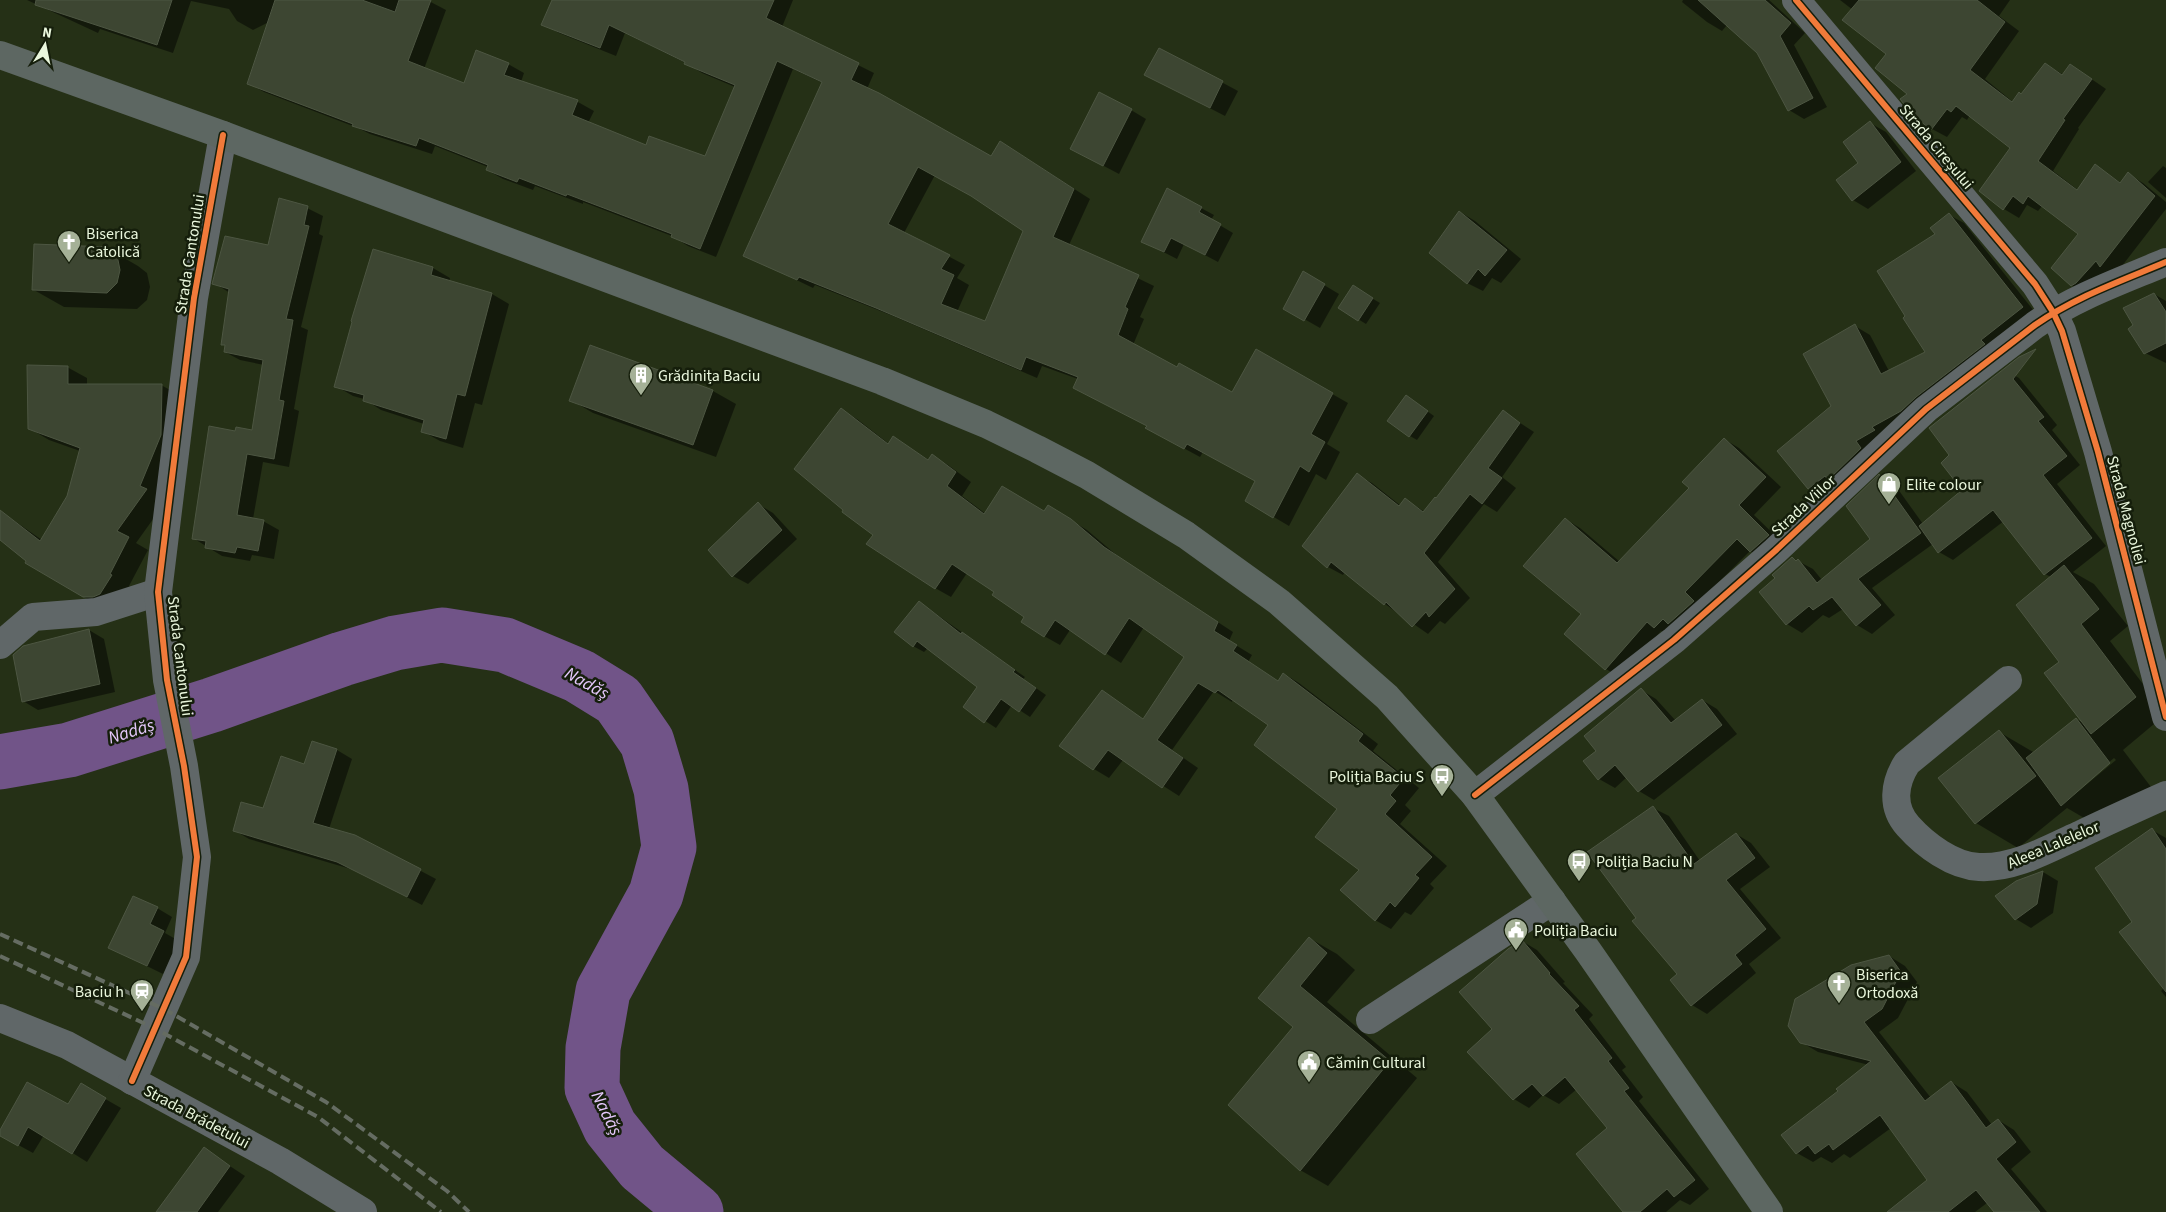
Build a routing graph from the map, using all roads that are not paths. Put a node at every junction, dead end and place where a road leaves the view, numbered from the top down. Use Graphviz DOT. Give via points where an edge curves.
graph roads {
  1 [pos="1796,0"];
  2 [pos="0,55"];
  3 [pos="223,135"];
  4 [pos="2166,262"];
  5 [pos="2053,312"];
  6 [pos="158,592"];
  7 [pos="0,645"];
  8 [pos="2008,680"];
  9 [pos="2166,716"];
  10 [pos="1475,795"];
  11 [pos="2166,795"];
  12 [pos="1552,901"];
  13 [pos="0,1018"];
  14 [pos="1370,1020"];
  15 [pos="132,1081"];
  16 [pos="362,1212"];
  17 [pos="1769,1212"];
  1 -- 5 [label="street, Strada Cireșului" via="2035,284"];
  2 -- 3 [label="main road"];
  3 -- 6 [label="street, Strada Cantonului" via="194,298"];
  3 -- 10 [label="main road" via="882,381 986,424 1087,475 1186,535 1279,602 1387,697"];
  4 -- 5 [label="street, Strada Viilor"];
  5 -- 9 [label="street, Strada Magnoliei" via="2062,331 2098,452"];
  5 -- 10 [label="street, Strada Viilor" via="1926,409 1775,551 1674,640"];
  6 -- 7 [label="street" via="96,612 34,617"];
  6 -- 15 [label="street, Strada Cantonului" via="167,680 197,857 186,957"];
  8 -- 11 [label="street, Aleea Lalelelor" via="1907,763 1896,785 1902,819 1947,859 1962,865 2000,867"];
  10 -- 12 [label="main road"];
  12 -- 14 [label="street"];
  12 -- 17 [label="main road"];
  13 -- 15 [label="street, Strada Brădetului" via="67,1045"];
  15 -- 16 [label="street, Strada Brădetului" via="280,1161"];
}
